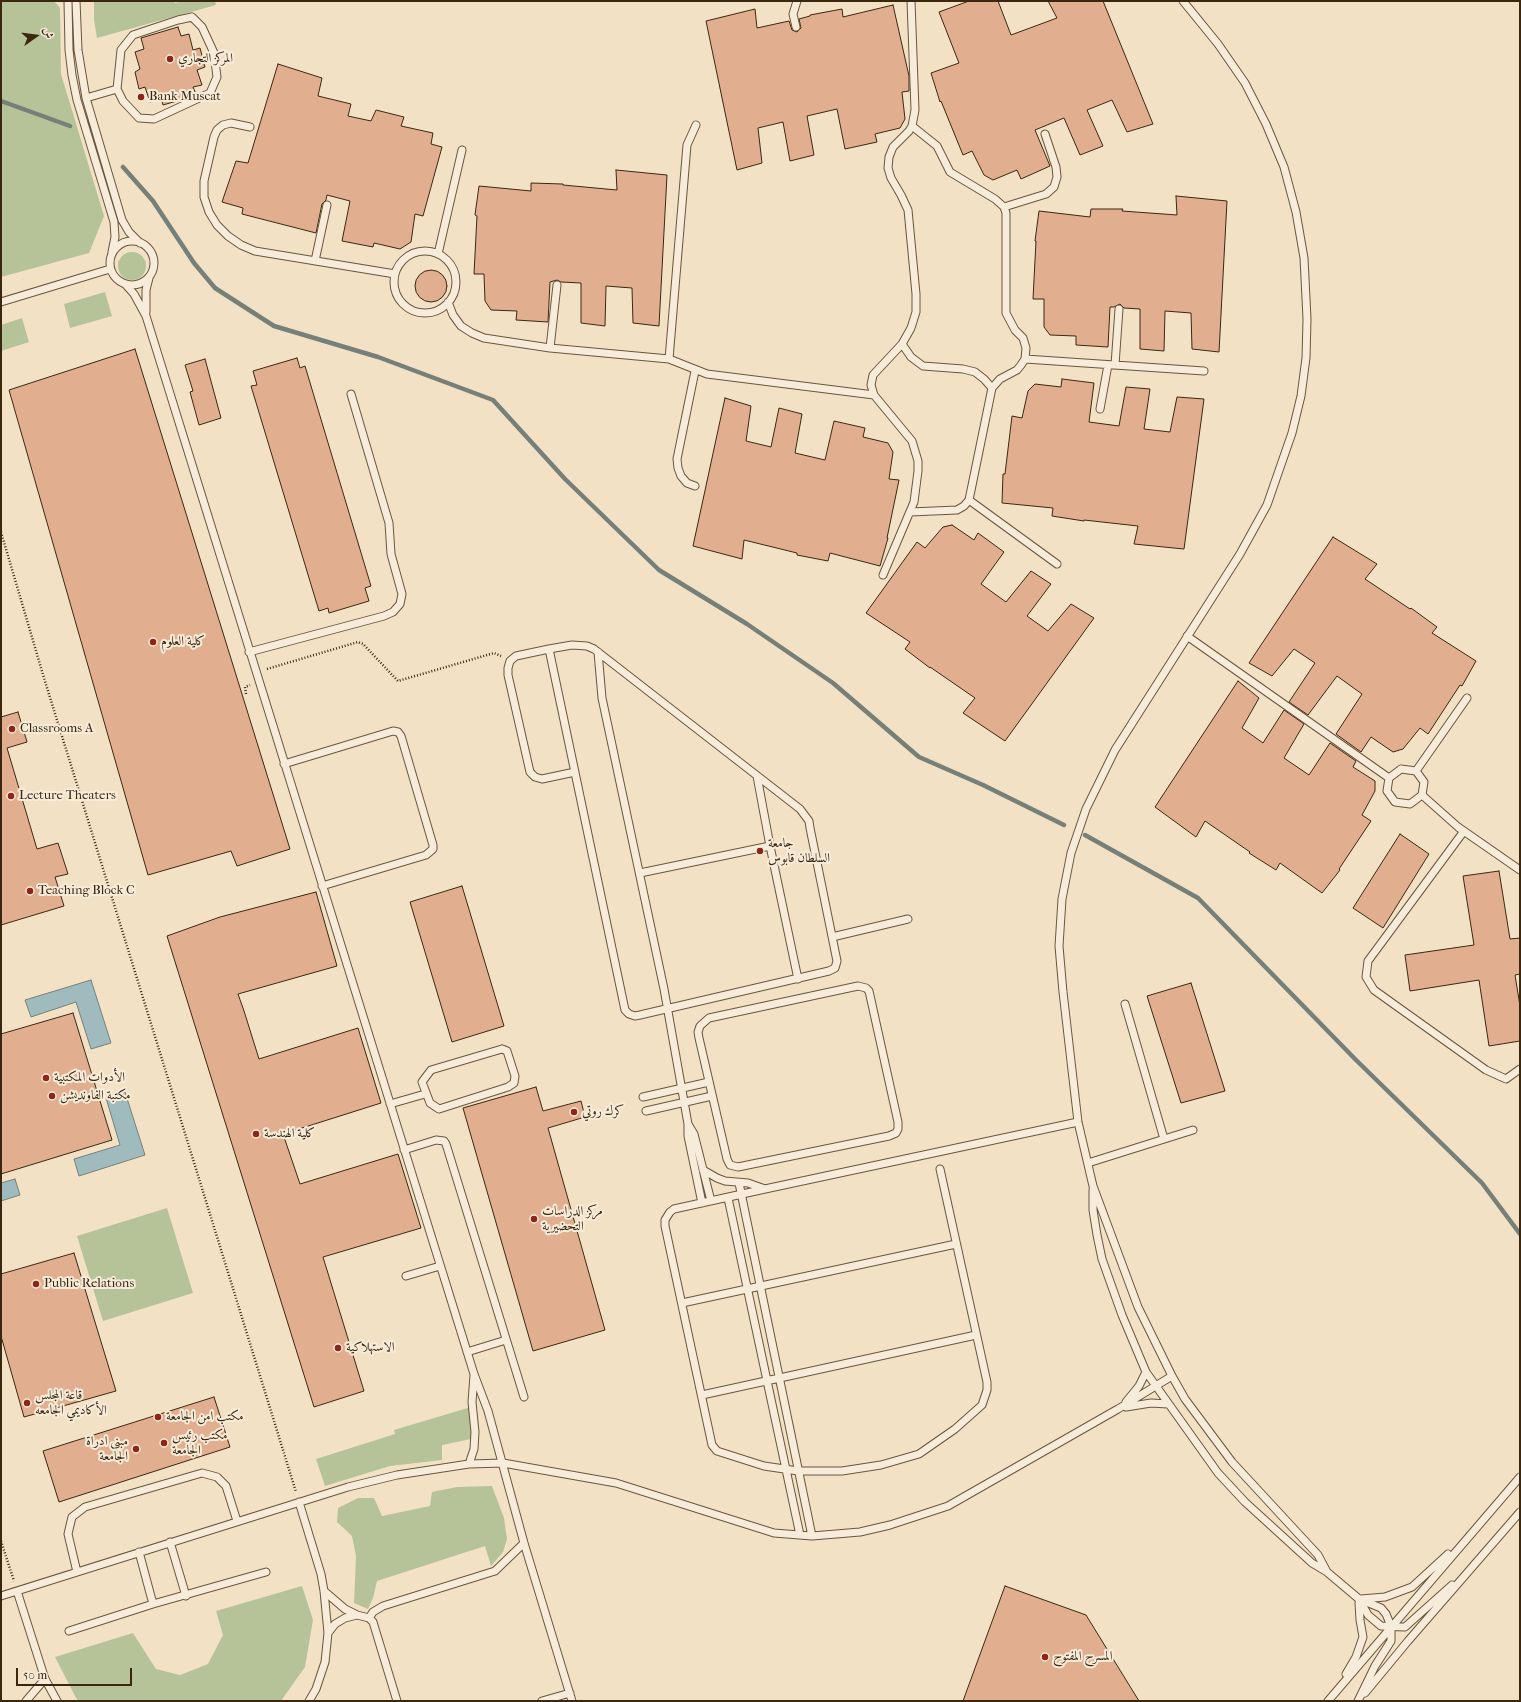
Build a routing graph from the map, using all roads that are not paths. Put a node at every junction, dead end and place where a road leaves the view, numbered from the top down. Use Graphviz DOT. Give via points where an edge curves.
graph roads {
  1 [pos="68,1"];
  2 [pos="76,1"];
  3 [pos="796,1"];
  4 [pos="911,1"];
  5 [pos="1183,1"];
  6 [pos="796,27"];
  7 [pos="117,89"];
  8 [pos="86,98"];
  9 [pos="696,126"];
  10 [pos="912,126"];
  11 [pos="250,127"];
  12 [pos="1045,134"];
  13 [pos="462,150"];
  14 [pos="326,204"];
  15 [pos="1004,207"];
  16 [pos="140,243"];
  17 [pos="112,252"];
  18 [pos="438,254"];
  19 [pos="316,261"];
  20 [pos="110,269"];
  21 [pos="395,274"];
  22 [pos="149,278"];
  23 [pos="126,285"];
  24 [pos="557,285"];
  25 [pos="1,302"];
  26 [pos="448,302"];
  27 [pos="1119,309"];
  28 [pos="146,316"];
  29 [pos="902,344"];
  30 [pos="550,348"];
  31 [pos="669,359"];
  32 [pos="1025,359"];
  33 [pos="1111,365"];
  34 [pos="695,371"];
  35 [pos="1204,371"];
  36 [pos="992,388"];
  37 [pos="351,394"];
  38 [pos="874,395"];
  39 [pos="1100,409"];
  40 [pos="695,486"];
  41 [pos="969,500"];
  42 [pos="910,512"];
  43 [pos="1057,564"];
  44 [pos="882,575"];
  45 [pos="1187,636"];
  46 [pos="549,648"];
  47 [pos="249,652"];
  48 [pos="598,652"];
  49 [pos="1467,698"];
  50 [pos="284,764"];
  51 [pos="1416,771"];
  52 [pos="575,772"];
  53 [pos="757,776"];
  54 [pos="1389,778"];
  55 [pos="1422,795"];
  56 [pos="1464,831"];
  57 [pos="770,846"];
  58 [pos="1520,870"];
  59 [pos="640,873"];
  60 [pos="322,886"];
  61 [pos="908,919"];
  62 [pos="832,937"];
  63 [pos="798,979"];
  64 [pos="1125,1004"];
  65 [pos="667,1009"];
  66 [pos="1520,1069"];
  67 [pos="709,1082"];
  68 [pos="681,1088"];
  69 [pos="426,1094"];
  70 [pos="712,1096"];
  71 [pos="643,1097"];
  72 [pos="683,1102"];
  73 [pos="390,1104"];
  74 [pos="646,1111"];
  75 [pos="1078,1122"];
  76 [pos="688,1124"];
  77 [pos="1193,1130"];
  78 [pos="1164,1139"];
  79 [pos="404,1150"];
  80 [pos="1088,1163"];
  81 [pos="940,1169"];
  82 [pos="703,1170"];
  83 [pos="739,1182"];
  84 [pos="1093,1186"];
  85 [pos="765,1189"];
  86 [pos="741,1194"];
  87 [pos="728,1198"];
  88 [pos="711,1201"];
  89 [pos="702,1203"];
  90 [pos="956,1244"];
  91 [pos="440,1266"];
  92 [pos="406,1276"];
  93 [pos="760,1286"];
  94 [pos="747,1289"];
  95 [pos="682,1303"];
  96 [pos="976,1335"];
  97 [pos="506,1340"];
  98 [pos="467,1352"];
  99 [pos="1146,1372"];
  100 [pos="474,1374"];
  101 [pos="1172,1376"];
  102 [pos="779,1378"];
  103 [pos="767,1381"];
  104 [pos="1155,1386"];
  105 [pos="702,1395"];
  106 [pos="524,1397"];
  107 [pos="1168,1404"];
  108 [pos="1118,1409"];
  109 [pos="469,1464"];
  110 [pos="503,1464"];
  111 [pos="786,1470"];
  112 [pos="798,1471"];
  113 [pos="1520,1477"];
  114 [pos="299,1502"];
  115 [pos="1520,1512"];
  116 [pos="237,1521"];
  117 [pos="1472,1532"];
  118 [pos="800,1535"];
  119 [pos="812,1536"];
  120 [pos="170,1542"];
  121 [pos="524,1543"];
  122 [pos="138,1552"];
  123 [pos="1474,1564"];
  124 [pos="77,1572"];
  125 [pos="266,1572"];
  126 [pos="1327,1572"];
  127 [pos="17,1591"];
  128 [pos="324,1591"];
  129 [pos="1,1596"];
  130 [pos="186,1596"];
  131 [pos="1359,1599"];
  132 [pos="153,1604"];
  133 [pos="357,1615"];
  134 [pos="369,1618"];
  135 [pos="1391,1626"];
  136 [pos="69,1631"];
  137 [pos="328,1633"];
  138 [pos="45,1679"];
  139 [pos="1337,1691"];
  140 [pos="570,1693"];
  141 [pos="26,1701"];
  142 [pos="57,1701"];
  143 [pos="309,1701"];
  144 [pos="398,1701"];
  145 [pos="542,1701"];
  146 [pos="572,1701"];
  147 [pos="1328,1701"];
  148 [pos="1358,1701"];
  1 -- 17 [label="lane" via="72,75 77,100 114,222"];
  2 -- 8 [label="lane" via="78,50"];
  3 -- 6 [label="lane" via="793,14"];
  4 -- 10 [label="lane" via="916,98"];
  5 -- 45 [label="lane" via="1245,83 1284,167 1296,212 1304,258 1307,319 1306,358 1301,396 1292,433 1267,505 1240,554"];
  7 -- 7 [label="lane" via="123,101 139,118 154,119 210,93 217,77 214,53 202,28 192,17 133,35 121,50"];
  7 -- 8 [label="lane"];
  8 -- 16 [label="lane" via="122,220"];
  9 -- 31 [label="lane" via="687,145"];
  10 -- 15 [label="lane" via="937,146 950,172"];
  10 -- 29 [label="lane" via="893,147 888,168 890,178 908,210 916,294 916,312"];
  11 -- 19 [label="lane" via="231,123 217,130 204,181 204,197 209,212 217,225 241,245 255,251"];
  12 -- 15 [label="lane" via="1056,167 1054,187 1046,194"];
  13 -- 18 [label="lane"];
  14 -- 19 [label="lane"];
  15 -- 32 [label="lane" via="1006,313 1022,338 1026,348"];
  16 -- 17 [label="lane" via="124,242"];
  16 -- 22 [label="lane" via="152,254 153,270"];
  17 -- 20 [label="lane"];
  18 -- 21 [label="lane" via="427,251 407,256 399,264"];
  18 -- 26 [label="lane" via="447,260 456,281 454,293"];
  19 -- 21 [label="lane"];
  20 -- 23 [label="lane" via="113,276"];
  20 -- 25 [label="lane"];
  21 -- 26 [label="lane" via="394,286 405,306 427,313 438,310"];
  22 -- 23 [label="lane" via="134,286"];
  22 -- 28 [label="lane" via="145,303"];
  23 -- 28 [label="lane"];
  24 -- 30 [label="lane"];
  26 -- 30 [label="lane" via="453,315 472,334"];
  27 -- 33 [label="lane"];
  28 -- 47 [label="lane"];
  29 -- 36 [label="lane" via="911,357 923,366 975,372"];
  29 -- 38 [label="lane" via="873,375 871,385"];
  30 -- 31 [label="lane"];
  31 -- 34 [label="lane"];
  32 -- 33 [label="lane"];
  32 -- 36 [label="lane" via="1017,370 1000,379"];
  33 -- 35 [label="lane"];
  33 -- 39 [label="lane"];
  34 -- 38 [label="lane"];
  34 -- 40 [label="lane" via="678,468 687,483"];
  36 -- 41 [label="lane"];
  37 -- 47 [label="lane" via="389,523 391,554 402,594 400,604 393,612 384,616"];
  38 -- 42 [label="lane" via="907,432 916,450 918,471 914,502"];
  41 -- 42 [label="lane" via="957,510"];
  41 -- 43 [label="lane"];
  42 -- 44 [label="lane"];
  45 -- 54 [label="lane"];
  45 -- 75 [label="lane" via="1106,767 1086,809 1071,853 1062,899 1059,946 1068,1049"];
  46 -- 48 [label="lane" via="580,644"];
  46 -- 52 [label="lane"];
  46 -- 52 [label="lane" via="516,656 510,661 508,675 530,772 542,779"];
  47 -- 50 [label="lane"];
  48 -- 53 [label="lane"];
  48 -- 59 [label="lane" via="602,698"];
  49 -- 51 [label="lane"];
  50 -- 60 [label="lane"];
  50 -- 60 [label="lane" via="393,731 401,736 434,845 433,849 426,855"];
  51 -- 54 [label="lane" via="1401,769"];
  51 -- 55 [label="lane" via="1424,782"];
  52 -- 65 [label="lane" via="625,1010 635,1016"];
  53 -- 57 [label="lane"];
  53 -- 62 [label="lane" via="800,809 808,821"];
  54 -- 55 [label="lane" via="1387,791 1395,802 1410,804"];
  55 -- 56 [label="lane"];
  56 -- 58 [label="lane"];
  56 -- 66 [label="lane" via="1368,961 1366,977 1374,990 1486,1070 1506,1079"];
  57 -- 59 [label="lane"];
  57 -- 63 [label="lane"];
  59 -- 65 [label="lane"];
  60 -- 73 [label="lane"];
  61 -- 62 [label="lane"];
  62 -- 63 [label="lane" via="838,961 835,968 832,971"];
  63 -- 65 [label="lane"];
  64 -- 78 [label="lane"];
  65 -- 68 [label="lane"];
  67 -- 68 [label="lane"];
  67 -- 70 [label="lane"];
  67 -- 70 [label="lane" via="698,1032 704,1021 862,986 870,996 898,1129 889,1136 734,1167 728,1162"];
  68 -- 71 [label="lane"];
  68 -- 72 [label="lane"];
  69 -- 69 [label="lane" via="430,1103 439,1109 508,1087 514,1083 515,1076 507,1051 495,1050 430,1070 422,1082"];
  69 -- 73 [label="lane"];
  70 -- 72 [label="lane"];
  72 -- 74 [label="lane"];
  72 -- 76 [label="lane"];
  73 -- 79 [label="lane"];
  75 -- 80 [label="lane"];
  75 -- 85 [label="lane"];
  76 -- 82 [label="lane" via="694,1134"];
  76 -- 89 [label="lane" via="688,1136"];
  77 -- 78 [label="lane"];
  78 -- 80 [label="lane"];
  79 -- 91 [label="lane"];
  79 -- 97 [label="lane" via="436,1140 444,1141 446,1144"];
  80 -- 84 [label="lane"];
  81 -- 90 [label="lane"];
  82 -- 83 [label="lane" via="717,1178"];
  82 -- 88 [label="lane"];
  83 -- 85 [label="lane"];
  83 -- 86 [label="lane"];
  84 -- 99 [label="lane" via="1093,1210 1102,1259"];
  84 -- 101 [label="lane" via="1138,1307"];
  85 -- 86 [label="lane"];
  86 -- 87 [label="lane"];
  86 -- 93 [label="lane"];
  87 -- 88 [label="lane"];
  87 -- 94 [label="lane"];
  88 -- 89 [label="lane"];
  89 -- 95 [label="lane" via="674,1209 665,1220"];
  90 -- 93 [label="lane"];
  90 -- 96 [label="lane"];
  91 -- 92 [label="lane"];
  91 -- 98 [label="lane"];
  93 -- 94 [label="lane"];
  93 -- 102 [label="lane"];
  94 -- 95 [label="lane"];
  94 -- 103 [label="lane"];
  95 -- 105 [label="lane"];
  96 -- 102 [label="lane"];
  96 -- 112 [label="lane" via="988,1390 982,1406 955,1430 919,1454 881,1465 842,1471"];
  97 -- 98 [label="lane"];
  97 -- 106 [label="lane"];
  98 -- 100 [label="lane"];
  99 -- 104 [label="lane"];
  99 -- 108 [label="lane" via="1139,1386"];
  100 -- 109 [label="lane" via="472,1402 475,1432"];
  100 -- 110 [label="lane"];
  101 -- 104 [label="lane"];
  101 -- 126 [label="lane" via="1185,1399 1232,1462 1318,1555"];
  102 -- 103 [label="lane"];
  102 -- 112 [label="lane"];
  103 -- 105 [label="lane"];
  103 -- 111 [label="lane"];
  104 -- 107 [label="lane"];
  104 -- 108 [label="lane"];
  105 -- 111 [label="lane" via="712,1445 717,1451"];
  107 -- 108 [label="lane" via="1135,1404"];
  107 -- 126 [label="lane" via="1218,1473 1245,1502 1312,1563"];
  108 -- 119 [label="lane" via="948,1506 860,1532"];
  109 -- 110 [label="lane"];
  109 -- 114 [label="lane" via="397,1475"];
  110 -- 118 [label="lane" via="616,1483 774,1533"];
  110 -- 121 [label="lane"];
  111 -- 112 [label="lane"];
  111 -- 118 [label="lane"];
  112 -- 119 [label="lane"];
  113 -- 117 [label="lane"];
  114 -- 116 [label="lane"];
  114 -- 128 [label="lane"];
  115 -- 123 [label="lane"];
  116 -- 120 [label="lane"];
  116 -- 124 [label="lane" via="226,1486 217,1476 202,1473 85,1507 72,1517 68,1534"];
  117 -- 131 [label="lane" via="1412,1587 1385,1597"];
  117 -- 135 [label="lane"];
  118 -- 119 [label="lane"];
  120 -- 122 [label="lane"];
  120 -- 130 [label="lane"];
  121 -- 134 [label="lane" via="495,1571 383,1606"];
  121 -- 140 [label="lane"];
  122 -- 124 [label="lane"];
  122 -- 132 [label="lane"];
  123 -- 135 [label="lane" via="1405,1627"];
  123 -- 148 [label="lane"];
  124 -- 127 [label="lane"];
  125 -- 130 [label="lane"];
  126 -- 131 [label="lane"];
  127 -- 129 [label="lane"];
  127 -- 138 [label="lane"];
  128 -- 133 [label="lane" via="339,1605"];
  128 -- 137 [label="lane"];
  130 -- 132 [label="lane"];
  131 -- 135 [label="lane" via="1381,1608"];
  131 -- 135 [label="lane" via="1368,1615 1381,1626"];
  131 -- 139 [label="lane" via="1363,1637 1356,1657"];
  132 -- 136 [label="lane"];
  133 -- 134 [label="lane"];
  133 -- 137 [label="lane" via="335,1624"];
  134 -- 144 [label="lane" via="373,1622"];
  135 -- 139 [label="lane"];
  135 -- 148 [label="lane" via="1391,1641"];
  137 -- 143 [label="lane" via="325,1662"];
  138 -- 141 [label="lane"];
  138 -- 142 [label="lane"];
  139 -- 147 [label="lane"];
  140 -- 145 [label="lane"];
  140 -- 146 [label="lane"];
}
